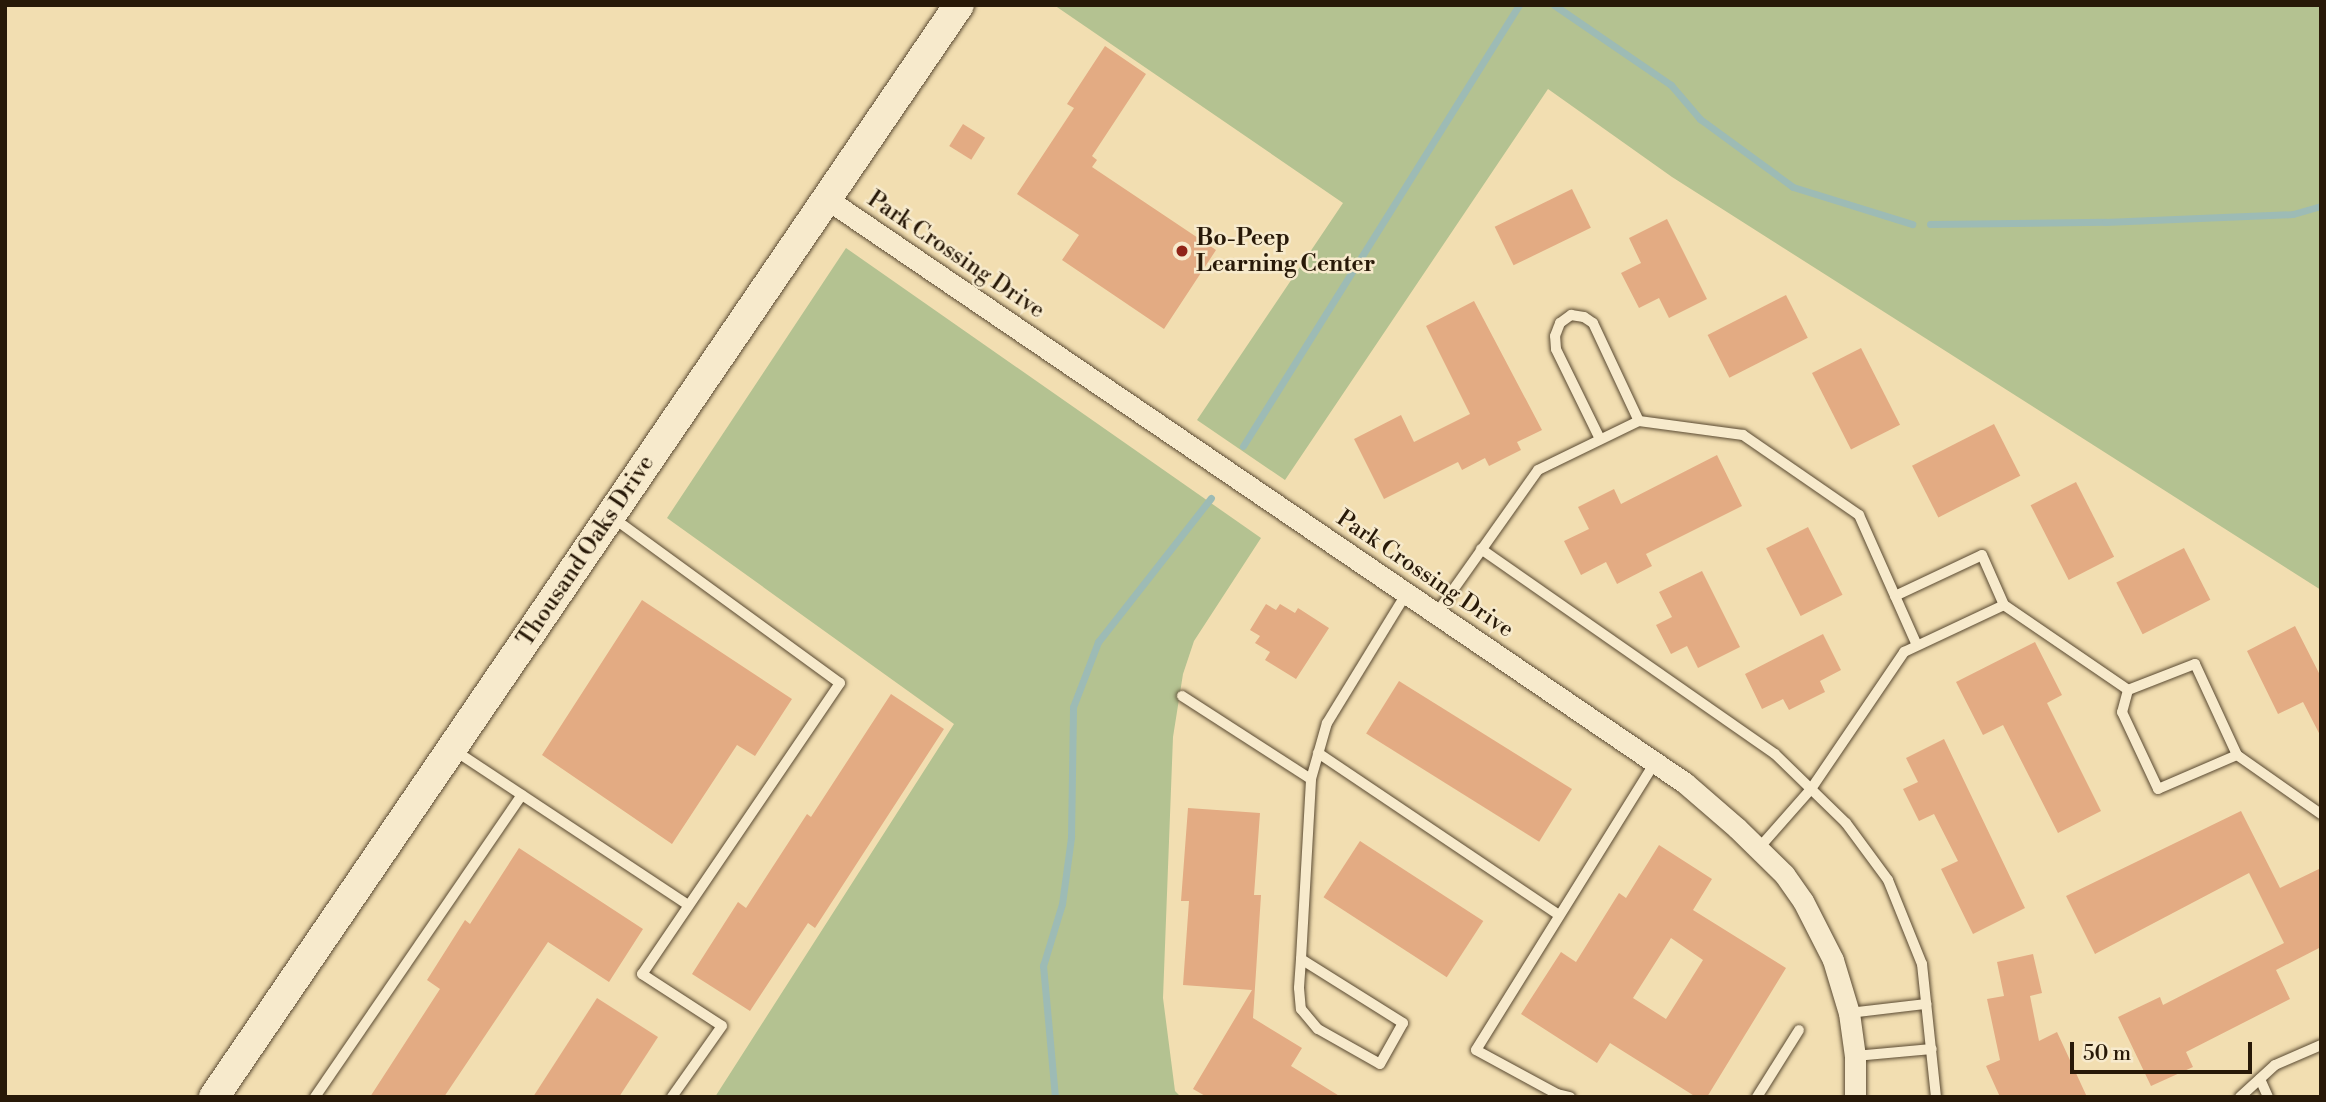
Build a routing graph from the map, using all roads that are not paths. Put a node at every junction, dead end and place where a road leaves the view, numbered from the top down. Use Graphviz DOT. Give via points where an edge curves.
graph roads {
  1 [pos="959,5"];
  2 [pos="827,199"];
  3 [pos="1639,421"];
  4 [pos="1600,439"];
  5 [pos="610,515"];
  6 [pos="1481,549"];
  7 [pos="1406,594"];
  8 [pos="1895,596"];
  9 [pos="2004,605"];
  10 [pos="1436,614"];
  11 [pos="1917,645"];
  12 [pos="2129,690"];
  13 [pos="1182,696"];
  14 [pos="452,748"];
  15 [pos="1318,753"];
  16 [pos="2237,755"];
  17 [pos="1655,762"];
  18 [pos="1311,779"];
  19 [pos="1811,789"];
  20 [pos="522,795"];
  21 [pos="2321,814"];
  22 [pos="1759,848"];
  23 [pos="688,905"];
  24 [pos="1559,915"];
  25 [pos="1301,959"];
  26 [pos="1926,1004"];
  27 [pos="1849,1013"];
  28 [pos="1799,1030"];
  29 [pos="2321,1045"];
  30 [pos="1932,1049"];
  31 [pos="1855,1056"];
  32 [pos="2260,1079"];
  33 [pos="1557,1095"];
  34 [pos="214,1097"];
  35 [pos="315,1097"];
  36 [pos="672,1097"];
  37 [pos="1570,1097"];
  38 [pos="1757,1097"];
  39 [pos="1855,1097"];
  40 [pos="1936,1097"];
  41 [pos="2240,1097"];
  42 [pos="2269,1097"];
  1 -- 2 [label="main road, Thousand Oaks Drive"];
  2 -- 5 [label="main road, Thousand Oaks Drive"];
  2 -- 7 [label="street, Park Crossing Drive"];
  3 -- 4 [label="lane"];
  3 -- 4 [label="lane" via="1593,323 1571,315 1560,323 1556,349"];
  3 -- 8 [label="lane" via="1743,435 1859,515"];
  4 -- 6 [label="lane" via="1538,470"];
  5 -- 14 [label="main road, Thousand Oaks Drive"];
  5 -- 23 [label="lane" via="840,683"];
  6 -- 10 [label="lane"];
  6 -- 19 [label="lane" via="1775,754"];
  7 -- 10 [label="street, Park Crossing Drive"];
  7 -- 15 [label="lane" via="1327,723"];
  8 -- 9 [label="lane" via="1982,555"];
  8 -- 11 [label="lane"];
  9 -- 11 [label="lane"];
  9 -- 12 [label="lane"];
  10 -- 17 [label="street, Park Crossing Drive"];
  11 -- 19 [label="lane" via="1904,652"];
  12 -- 16 [label="lane" via="2194,664"];
  12 -- 16 [label="lane" via="2122,712 2158,789"];
  13 -- 18 [label="lane"];
  14 -- 20 [label="lane"];
  14 -- 34 [label="main road, Thousand Oaks Drive"];
  15 -- 18 [label="lane"];
  15 -- 24 [label="lane"];
  16 -- 21 [label="lane"];
  17 -- 22 [label="street, Park Crossing Drive"];
  17 -- 24 [label="lane"];
  18 -- 25 [label="lane"];
  19 -- 22 [label="lane"];
  19 -- 26 [label="lane" via="1846,823 1888,880 1922,964"];
  20 -- 23 [label="lane"];
  20 -- 35 [label="lane"];
  22 -- 27 [label="street, Park Crossing Drive" via="1784,874 1820,929"];
  23 -- 36 [label="lane" via="642,974 722,1026"];
  24 -- 33 [label="lane" via="1476,1050"];
  25 -- 25 [label="lane" via="1403,1023 1380,1064 1318,1029 1301,1009"];
  26 -- 27 [label="lane"];
  26 -- 30 [label="lane"];
  27 -- 31 [label="street, Park Crossing Drive"];
  28 -- 38 [label="lane"];
  29 -- 32 [label="lane" via="2275,1065"];
  30 -- 31 [label="lane"];
  30 -- 40 [label="lane"];
  31 -- 39 [label="street, Park Crossing Drive"];
  32 -- 41 [label="lane"];
  32 -- 42 [label="lane"];
  33 -- 37 [label="lane"];
}
